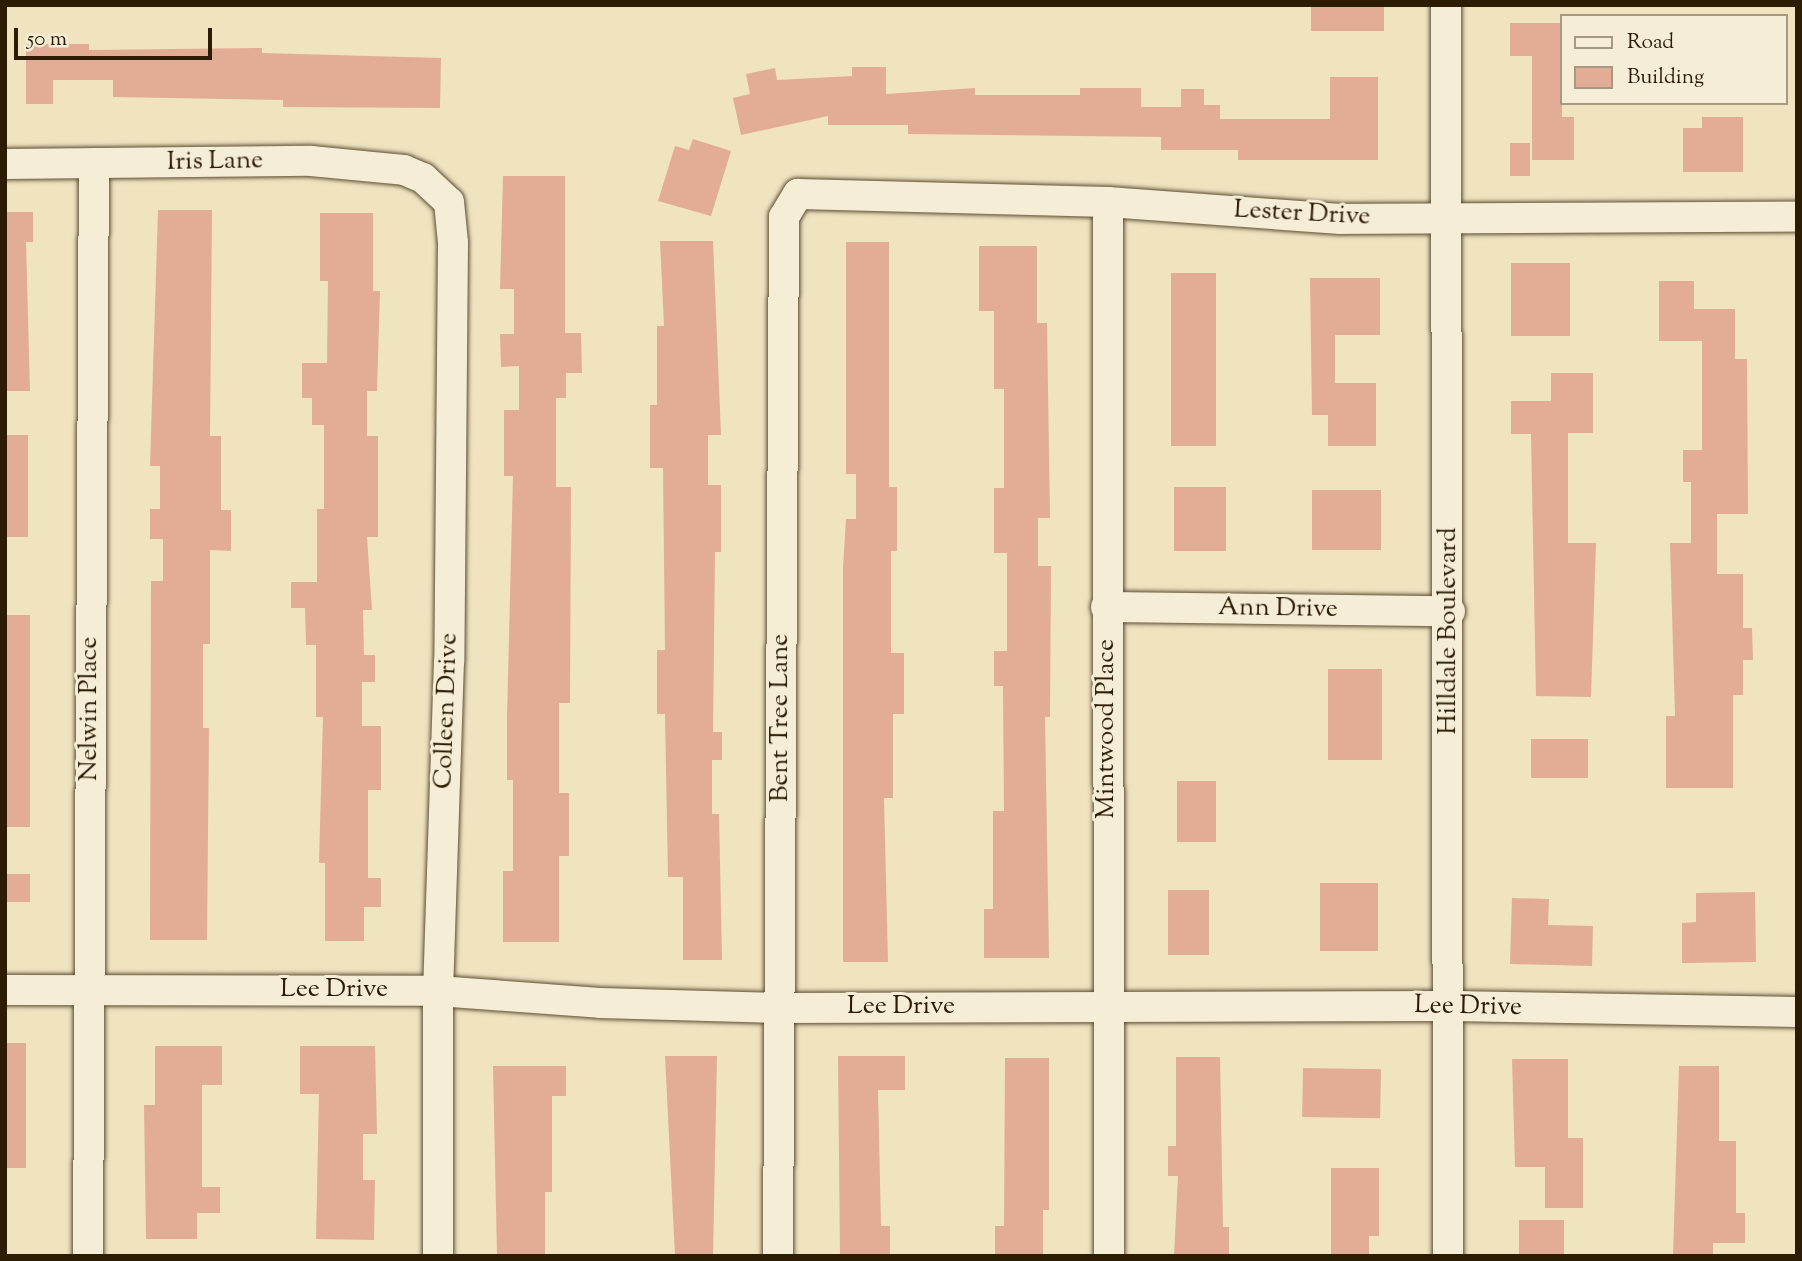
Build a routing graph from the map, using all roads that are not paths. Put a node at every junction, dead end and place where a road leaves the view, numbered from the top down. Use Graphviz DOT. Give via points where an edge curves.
graph roads {
  1 [pos="1446,5"];
  2 [pos="94,163"];
  3 [pos="5,164"];
  4 [pos="423,178"];
  5 [pos="807,191"];
  6 [pos="1108,202"];
  7 [pos="1797,217"];
  8 [pos="1446,218"];
  9 [pos="1106,607"];
  10 [pos="1450,611"];
  11 [pos="5,990"];
  12 [pos="88,990"];
  13 [pos="438,991"];
  14 [pos="1107,1005"];
  15 [pos="1450,1006"];
  16 [pos="779,1008"];
  17 [pos="1797,1012"];
  18 [pos="88,1256"];
  19 [pos="438,1256"];
  20 [pos="778,1256"];
  21 [pos="1108,1256"];
  22 [pos="1448,1256"];
  1 -- 8 [label="street, Hilldale Boulevard"];
  2 -- 3 [label="street, Iris Lane"];
  2 -- 4 [label="street, Iris Lane" via="311,161 404,170"];
  2 -- 12 [label="street, Nelwin Place"];
  4 -- 13 [label="street, Colleen Drive" via="449,202 453,243 449,661"];
  5 -- 6 [label="street, Lester Drive"];
  5 -- 16 [label="street, Bent Tree Lane" via="798,194 784,217"];
  6 -- 8 [label="street, Lester Drive" via="1340,219"];
  6 -- 9 [label="street, Mintwood Place"];
  7 -- 8 [label="street, Lester Drive"];
  8 -- 10 [label="street, Hilldale Boulevard"];
  9 -- 10 [label="street, Ann Drive"];
  9 -- 14 [label="street, Mintwood Place"];
  10 -- 15 [label="street, Hilldale Boulevard"];
  11 -- 12 [label="street, Lee Drive"];
  12 -- 13 [label="street, Lee Drive"];
  12 -- 18 [label="street, Nelwin Place"];
  13 -- 16 [label="street, Lee Drive" via="600,1003"];
  13 -- 19 [label="street, Colleen Drive"];
  14 -- 15 [label="street, Lee Drive"];
  14 -- 16 [label="street, Lee Drive"];
  14 -- 21 [label="street, Mintwood Place"];
  15 -- 17 [label="street, Lee Drive"];
  15 -- 22 [label="street, Hilldale Boulevard"];
  16 -- 20 [label="street, Bent Tree Lane"];
}
